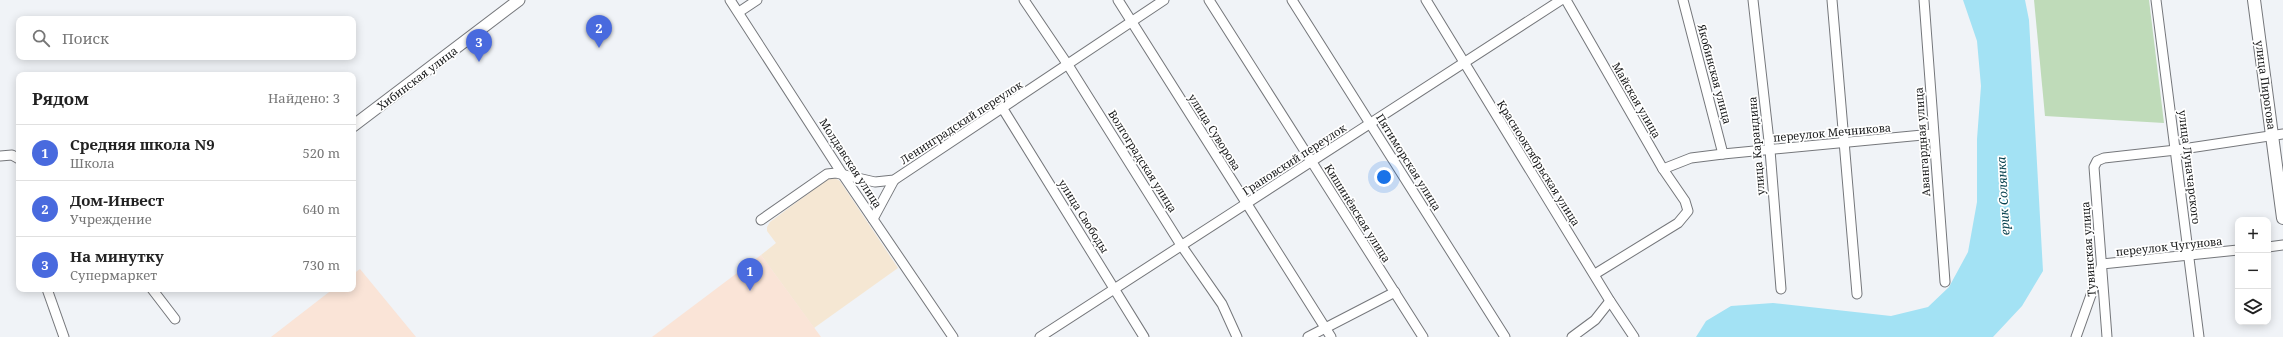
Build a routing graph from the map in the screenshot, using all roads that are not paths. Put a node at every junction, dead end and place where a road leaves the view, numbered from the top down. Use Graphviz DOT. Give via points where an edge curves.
graph roads {
  1 [pos="518,0"];
  2 [pos="730,0"];
  3 [pos="756,0"];
  4 [pos="1024,0"];
  5 [pos="1118,0"];
  6 [pos="1164,0"];
  7 [pos="1209,0"];
  8 [pos="1292,0"];
  9 [pos="1426,0"];
  10 [pos="1561,0"];
  11 [pos="1566,0"];
  12 [pos="1683,0"];
  13 [pos="1753,0"];
  14 [pos="1832,0"];
  15 [pos="1924,0"];
  16 [pos="2156,0"];
  17 [pos="2254,0"];
  18 [pos="739,12"];
  19 [pos="1132,22"];
  20 [pos="1464,64"];
  21 [pos="1068,65"];
  22 [pos="1003,109"];
  23 [pos="356,124"];
  24 [pos="1371,124"];
  25 [pos="1933,134"];
  26 [pos="2278,135"];
  27 [pos="1844,144"];
  28 [pos="1770,150"];
  29 [pos="2176,150"];
  30 [pos="1723,154"];
  31 [pos="0,156"];
  32 [pos="16,158"];
  33 [pos="1312,161"];
  34 [pos="1663,169"];
  35 [pos="843,175"];
  36 [pos="894,180"];
  37 [pos="1247,204"];
  38 [pos="2283,218"];
  39 [pos="873,219"];
  40 [pos="761,220"];
  41 [pos="1181,245"];
  42 [pos="2283,245"];
  43 [pos="2271,247"];
  44 [pos="2235,250"];
  45 [pos="2189,256"];
  46 [pos="2102,264"];
  47 [pos="1595,274"];
  48 [pos="1944,282"];
  49 [pos="1115,289"];
  50 [pos="1781,289"];
  51 [pos="47,292"];
  52 [pos="154,292"];
  53 [pos="1395,292"];
  54 [pos="1857,294"];
  55 [pos="1610,301"];
  56 [pos="175,319"];
  57 [pos="1325,328"];
  58 [pos="1042,336"];
  59 [pos="64,337"];
  60 [pos="952,337"];
  61 [pos="1144,337"];
  62 [pos="1237,337"];
  63 [pos="1308,337"];
  64 [pos="1331,337"];
  65 [pos="1423,337"];
  66 [pos="1505,337"];
  67 [pos="1572,337"];
  68 [pos="1634,337"];
  69 [pos="2076,337"];
  70 [pos="2107,337"];
  71 [pos="2199,337"];
  1 -- 23 [label="street, Хибинская улица"];
  2 -- 18 [label="street, Молдавская улица"];
  3 -- 18 [label="street"];
  4 -- 21 [label="street, Волгоградская улица"];
  5 -- 19 [label="street, улица Суворова"];
  6 -- 19 [label="street, Ленинградский переулок"];
  7 -- 33 [label="street, Кишинёвская улица"];
  8 -- 24 [label="street, Пятиморская улица"];
  9 -- 20 [label="street, Краснооктябрьская улица"];
  10 -- 20 [label="street, Грановский переулок"];
  11 -- 34 [label="street, Майская улица"];
  12 -- 30 [label="street, Якобинская улица"];
  13 -- 28 [label="street, улица Карандина"];
  14 -- 27 [label="street"];
  15 -- 25 [label="street, Авангардная улица"];
  16 -- 29 [label="street, улица Луначарского"];
  17 -- 26 [label="main road, улица Пирогова"];
  18 -- 35 [label="street, Молдавская улица"];
  19 -- 21 [label="street, Ленинградский переулок"];
  19 -- 37 [label="street, улица Суворова"];
  20 -- 24 [label="street, Грановский переулок"];
  20 -- 47 [label="street, Краснооктябрьская улица"];
  21 -- 22 [label="street, Ленинградский переулок"];
  21 -- 41 [label="street, Волгоградская улица"];
  22 -- 36 [label="street, Ленинградский переулок"];
  22 -- 49 [label="street, улица Свободы"];
  24 -- 33 [label="street, Грановский переулок"];
  24 -- 66 [label="street, Пятиморская улица"];
  25 -- 27 [label="street, переулок Мечникова"];
  25 -- 48 [label="street, Авангардная улица"];
  26 -- 29 [label="street"];
  26 -- 38 [label="main road, улица Пирогова"];
  27 -- 28 [label="street, переулок Мечникова"];
  27 -- 54 [label="street"];
  28 -- 30 [label="street, переулок Мечникова"];
  28 -- 50 [label="street, улица Карандина"];
  29 -- 45 [label="street, улица Луначарского"];
  29 -- 46 [label="street, Тувинская улица" via="2104,158 2097,161 2094,167"];
  30 -- 34 [label="street, переулок Мечникова" via="1691,158"];
  31 -- 32 [label="street"];
  33 -- 37 [label="street, Грановский переулок"];
  33 -- 53 [label="street, Кишинёвская улица"];
  34 -- 47 [label="street, Майская улица" via="1685,201 1688,211 1678,223"];
  35 -- 36 [label="street, Ленинградский переулок" via="875,182"];
  35 -- 39 [label="street, Молдавская улица"];
  35 -- 40 [label="street, Ленинградский переулок" via="827,174"];
  36 -- 39 [label="street"];
  37 -- 41 [label="street, Грановский переулок"];
  37 -- 57 [label="street, улица Суворова"];
  39 -- 60 [label="street, Молдавская улица"];
  41 -- 49 [label="street, Грановский переулок"];
  41 -- 62 [label="street, Волгоградская улица" via="1222,304"];
  42 -- 43 [label="street"];
  44 -- 45 [label="street, переулок Чугунова"];
  45 -- 46 [label="street, переулок Чугунова"];
  45 -- 71 [label="street, улица Луначарского"];
  46 -- 69 [label="street"];
  46 -- 70 [label="street, Тувинская улица"];
  47 -- 55 [label="street, Краснооктябрьская улица"];
  49 -- 58 [label="street, Грановский переулок"];
  49 -- 61 [label="street, улица Свободы"];
  51 -- 59 [label="street"];
  52 -- 56 [label="street"];
  53 -- 57 [label="street"];
  53 -- 65 [label="street, Кишинёвская улица"];
  55 -- 67 [label="street" via="1594,320"];
  55 -- 68 [label="street, Краснооктябрьская улица"];
  57 -- 63 [label="street"];
  57 -- 64 [label="street, улица Суворова"];
}
